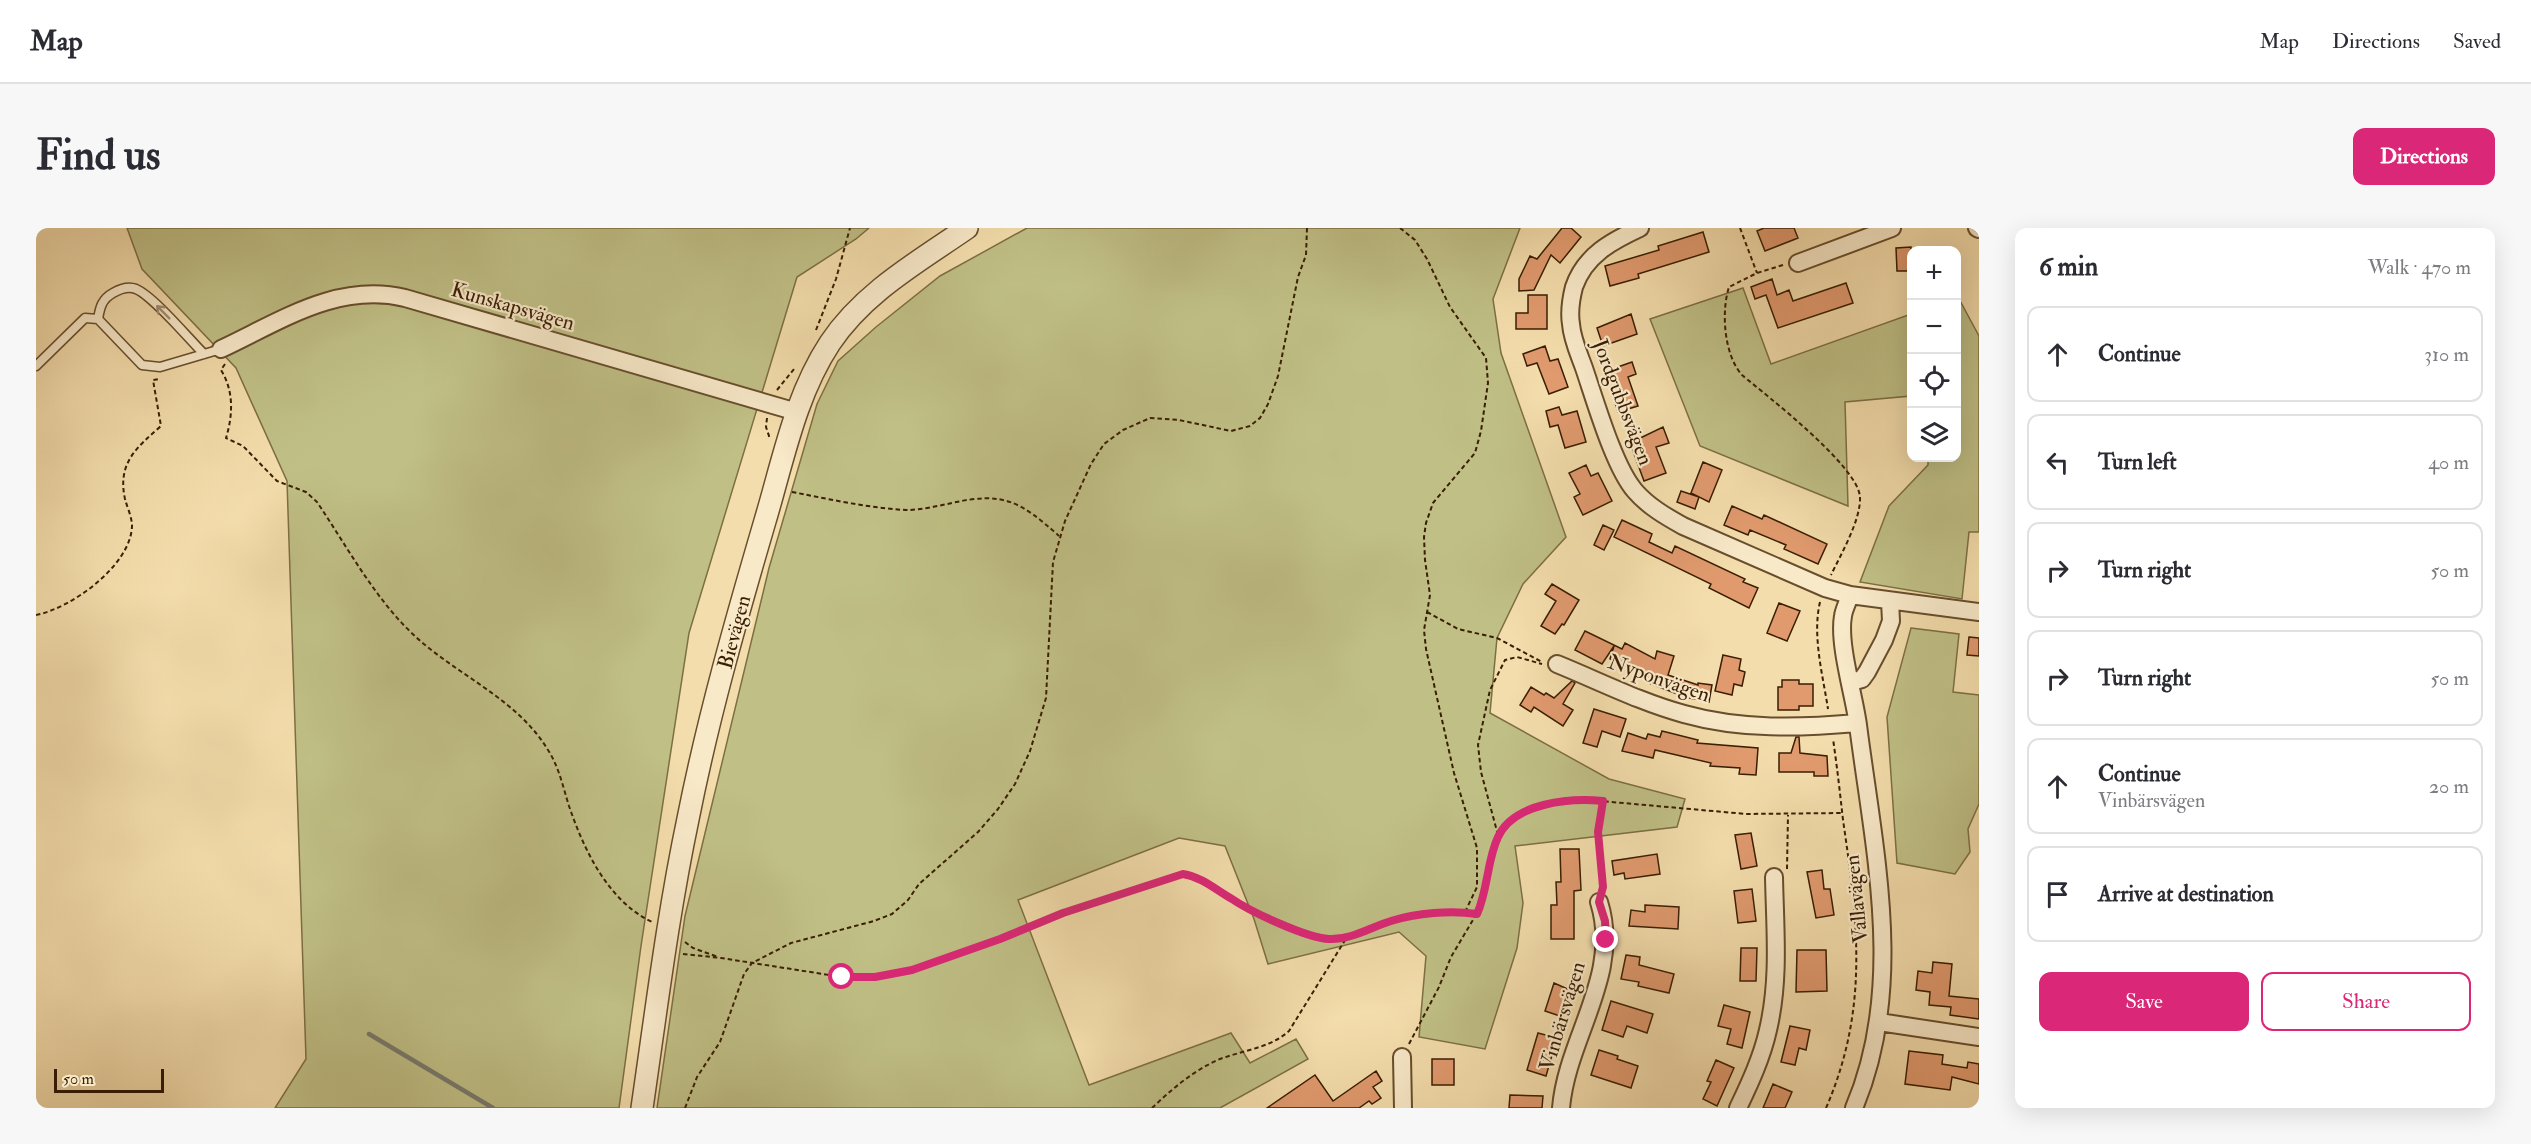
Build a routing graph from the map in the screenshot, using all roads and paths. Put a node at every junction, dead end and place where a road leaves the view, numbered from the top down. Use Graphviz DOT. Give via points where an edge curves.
graph roads {
  1 [pos="850,228"];
  2 [pos="967,228"];
  3 [pos="1307,228"];
  4 [pos="1400,228"];
  5 [pos="1640,228"];
  6 [pos="1740,228"];
  7 [pos="1892,228"];
  8 [pos="1798,263"];
  9 [pos="1757,273"];
  10 [pos="98,320"];
  11 [pos="813,337"];
  12 [pos="204,354"];
  13 [pos="219,356"];
  14 [pos="799,365"];
  15 [pos="36,366"];
  16 [pos="162,377"];
  17 [pos="771,405"];
  18 [pos="797,412"];
  19 [pos="760,419"];
  20 [pos="775,489"];
  21 [pos="1060,537"];
  22 [pos="1826,588"];
  23 [pos="1850,595"];
  24 [pos="1890,601"];
  25 [pos="1427,612"];
  26 [pos="1979,612"];
  27 [pos="36,615"];
  28 [pos="1550,663"];
  29 [pos="1851,682"];
  30 [pos="1857,723"];
  31 [pos="1831,726"];
  32 [pos="1603,801"];
  33 [pos="1842,813"];
  34 [pos="1788,814"];
  35 [pos="1498,837"];
  36 [pos="1774,877"];
  37 [pos="1599,902"];
  38 [pos="1465,912"];
  39 [pos="1477,914"];
  40 [pos="669,925"];
  41 [pos="1347,937"];
  42 [pos="665,952"];
  43 [pos="721,958"];
  44 [pos="752,963"];
  45 [pos="1879,1022"];
  46 [pos="1979,1037"];
  47 [pos="1402,1057"];
  48 [pos="642,1108"];
  49 [pos="685,1108"];
  50 [pos="1152,1108"];
  51 [pos="1403,1108"];
  52 [pos="1561,1108"];
  53 [pos="1738,1108"];
  54 [pos="1826,1108"];
  55 [pos="1854,1108"];
  1 -- 11 [label="path" via="836,279"];
  2 -- 18 [label="street, Bievägen" via="894,278 851,316 822,355"];
  3 -- 21 [label="path" via="1306,255 1278,376 1260,418 1250,426 1231,431 1150,418 1123,430 1104,444 1090,464"];
  4 -- 25 [label="path" via="1415,240 1450,307 1486,358 1488,383 1475,453 1433,503 1426,523 1430,595"];
  5 -- 22 [label="street, Jordgubbsvägen" via="1600,249 1574,287 1570,307 1577,346 1621,471 1647,503 1683,526"];
  6 -- 9 [label="path"];
  7 -- 8 [label="street"];
  8 -- 9 [label="path"];
  9 -- 22 [label="path" via="1731,285 1726,296 1734,364 1826,448 1859,491 1856,519"];
  10 -- 12 [label="lane" via="142,365 160,368"];
  12 -- 10 [label="lane, one-way" via="149,298 135,289 122,288 110,294 100,304"];
  10 -- 15 [label="lane" via="85,318"];
  12 -- 13 [label="lane"];
  13 -- 17 [label="street, Kunskapsvägen" via="326,300 379,293"];
  13 -- 40 [label="path" via="227,362 221,370 232,406 226,438 243,446 277,481 306,492 317,502 372,585 415,636 506,704 535,732 552,757 584,841 612,891 643,918"];
  14 -- 17 [label="path" via="779,385"];
  16 -- 27 [label="path" via="153,380 161,426 134,449 123,480 132,525 127,548 112,570 96,582 68,602"];
  17 -- 18 [label="street, Kunskapsvägen"];
  17 -- 19 [label="path" via="766,421"];
  18 -- 20 [label="street, Bievägen"];
  20 -- 21 [label="path" via="907,510 985,497 1008,501 1033,512"];
  20 -- 40 [label="street, Bievägen" via="706,736"];
  21 -- 44 [label="path" via="1053,562 1046,698 1030,751 998,810 892,914 791,943"];
  22 -- 23 [label="street, Jordgubbsvägen"];
  22 -- 31 [label="path" via="1817,617"];
  23 -- 24 [label="street, Jordgubbsvägen"];
  23 -- 29 [label="street, Vallavägen" via="1842,617"];
  24 -- 26 [label="street, Jordgubbsvägen"];
  24 -- 29 [label="street" via="1892,621 1884,639 1862,679"];
  25 -- 28 [label="path" via="1458,629 1497,638"];
  25 -- 38 [label="path" via="1424,630 1428,658 1454,773 1477,848 1477,887"];
  28 -- 31 [label="street, Nyponvägen" via="1685,714 1751,725"];
  28 -- 35 [label="path" via="1517,657 1504,660 1490,690 1478,755"];
  29 -- 30 [label="street, Vallavägen"];
  30 -- 31 [label="street, Nyponvägen"];
  30 -- 45 [label="street, Vallavägen" via="1882,922 1884,961"];
  31 -- 33 [label="path"];
  32 -- 34 [label="path"];
  32 -- 35 [label="path" via="1578,799 1539,806 1516,818"];
  32 -- 37 [label="path" via="1598,832 1603,887"];
  33 -- 34 [label="path"];
  33 -- 54 [label="path" via="1857,925 1857,981 1844,1053"];
  34 -- 36 [label="path" via="1786,870 1782,876"];
  35 -- 39 [label="path"];
  36 -- 53 [label="street" via="1774,997 1761,1054"];
  37 -- 52 [label="street, Vinbärsvägen" via="1606,940 1601,974 1566,1075"];
  38 -- 39 [label="path"];
  38 -- 41 [label="path" via="1406,917"];
  39 -- 47 [label="path" via="1451,957"];
  40 -- 42 [label="street, Bievägen"];
  40 -- 43 [label="path" via="679,927 688,945"];
  41 -- 44 [label="path" via="1327,939 1302,932 1240,904 1199,878 1183,874 892,975 842,977"];
  41 -- 50 [label="path" via="1289,1031 1277,1041 1198,1071"];
  42 -- 43 [label="path"];
  42 -- 48 [label="street, Bievägen"];
  43 -- 44 [label="path"];
  44 -- 49 [label="path" via="744,974 720,1042 697,1077"];
  45 -- 46 [label="street"];
  45 -- 55 [label="street, Vallavägen"];
  47 -- 51 [label="street"];
}
